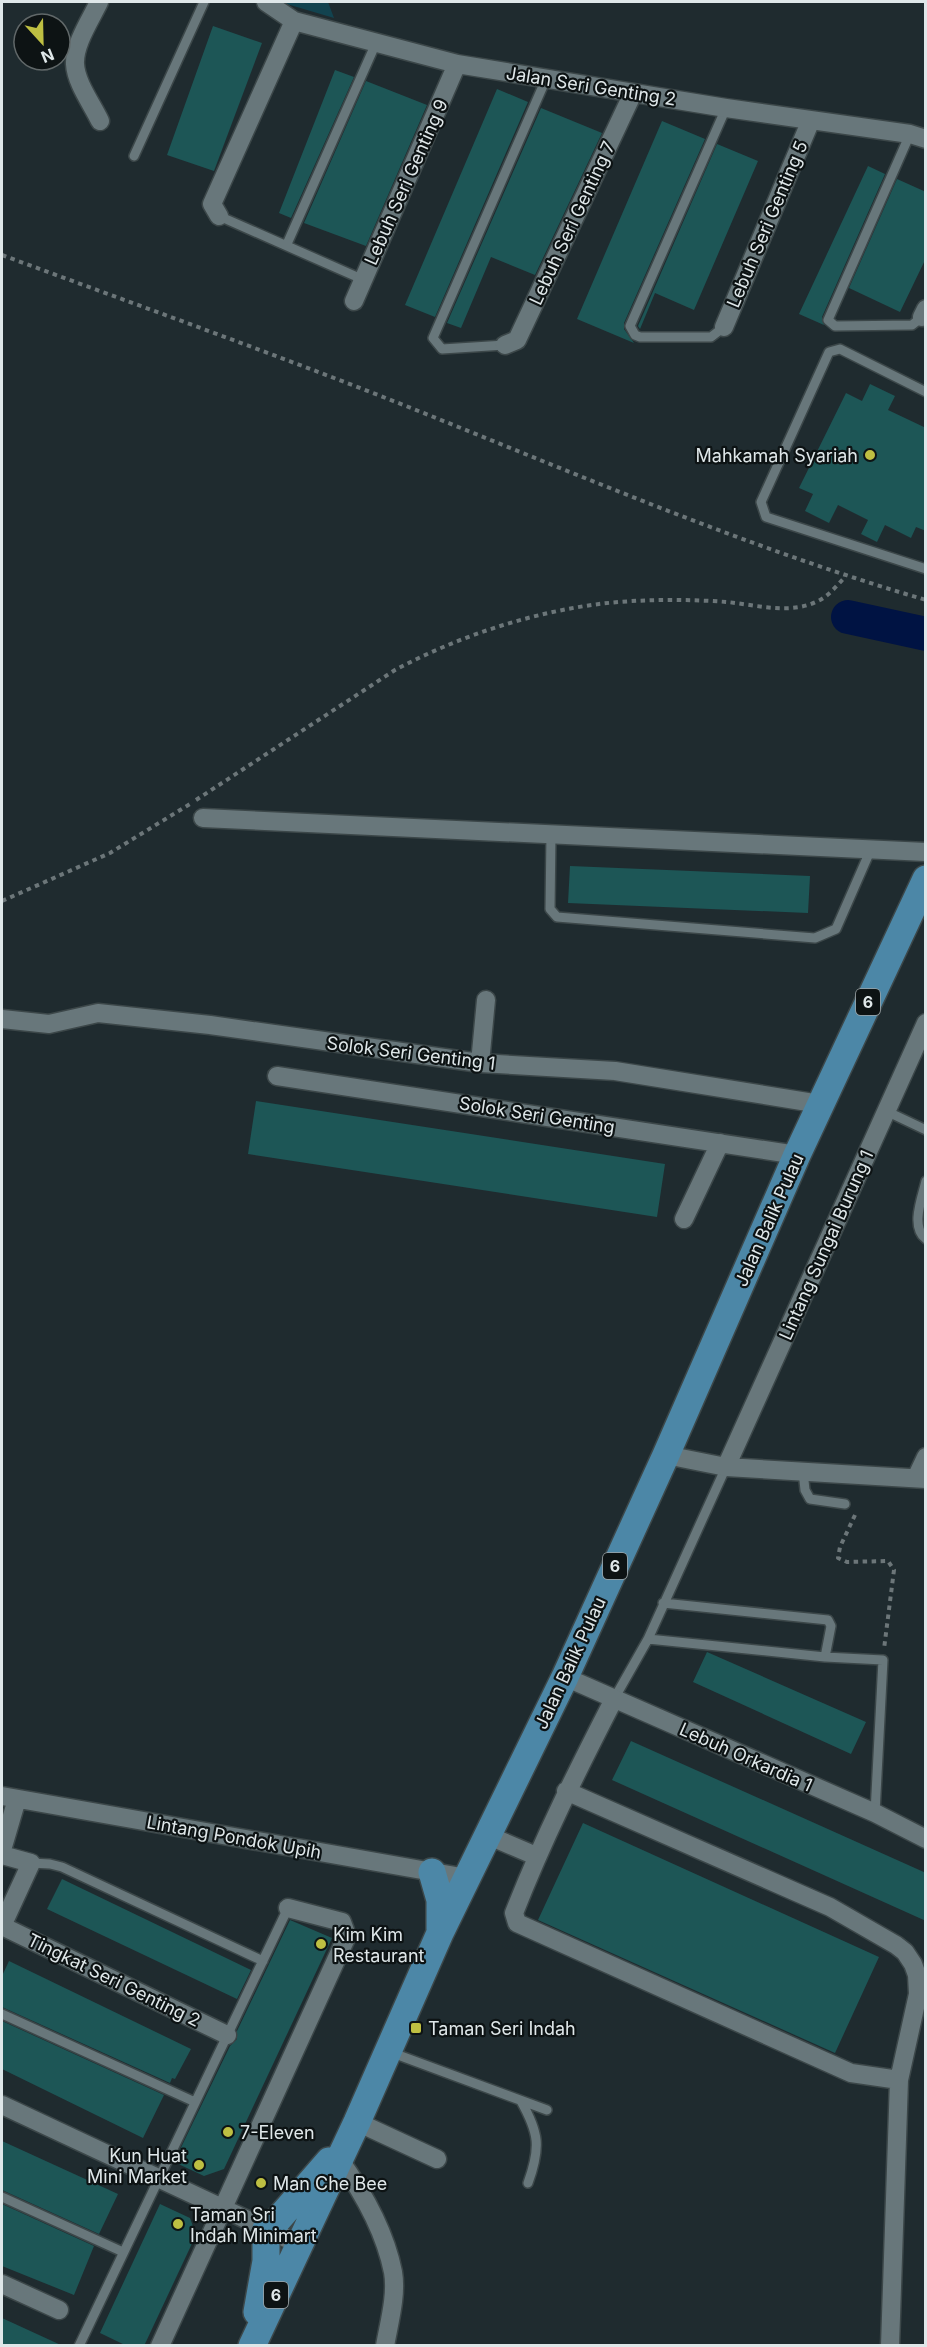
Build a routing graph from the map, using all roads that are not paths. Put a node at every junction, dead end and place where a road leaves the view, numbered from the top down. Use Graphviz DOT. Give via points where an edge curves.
graph roads {
  1 [pos="99,2"];
  2 [pos="204,2"];
  3 [pos="266,2"];
  4 [pos="294,21"];
  5 [pos="376,42"];
  6 [pos="458,64"];
  7 [pos="546,79"];
  8 [pos="633,93"];
  9 [pos="726,108"];
  10 [pos="811,120"];
  11 [pos="100,121"];
  12 [pos="918,137"];
  13 [pos="134,156"];
  14 [pos="219,216"];
  15 [pos="287,244"];
  16 [pos="364,280"];
  17 [pos="354,301"];
  18 [pos="924,313"];
  19 [pos="724,327"];
  20 [pos="505,345"];
  21 [pos="926,392"];
  22 [pos="926,569"];
  23 [pos="203,818"];
  24 [pos="551,835"];
  25 [pos="871,849"];
  26 [pos="926,852"];
  27 [pos="926,879"];
  28 [pos="486,1000"];
  29 [pos="2,1019"];
  30 [pos="926,1023"];
  31 [pos="480,1063"];
  32 [pos="277,1076"];
  33 [pos="820,1104"];
  34 [pos="886,1111"];
  35 [pos="926,1130"];
  36 [pos="720,1143"];
  37 [pos="797,1155"];
  38 [pos="926,1181"];
  39 [pos="684,1219"];
  40 [pos="926,1239"];
  41 [pos="666,1455"];
  42 [pos="926,1457"];
  43 [pos="726,1467"];
  44 [pos="803,1471"];
  45 [pos="921,1478"];
  46 [pos="845,1504"];
  47 [pos="663,1603"];
  48 [pos="648,1639"];
  49 [pos="825,1657"];
  50 [pos="565,1677"];
  51 [pos="614,1699"];
  52 [pos="566,1791"];
  53 [pos="9,1798"];
  54 [pos="875,1813"];
  55 [pos="487,1835"];
  56 [pos="926,1839"];
  57 [pos="2,1850"];
  58 [pos="2,1855"];
  59 [pos="536,1856"];
  60 [pos="31,1863"];
  61 [pos="432,1872"];
  62 [pos="467,1878"];
  63 [pos="288,1908"];
  64 [pos="2,1926"];
  65 [pos="440,1933"];
  66 [pos="262,1961"];
  67 [pos="2,2014"];
  68 [pos="227,2035"];
  69 [pos="388,2051"];
  70 [pos="898,2080"];
  71 [pos="521,2101"];
  72 [pos="195,2103"];
  73 [pos="2,2105"];
  74 [pos="547,2110"];
  75 [pos="348,2140"];
  76 [pos="437,2159"];
  77 [pos="159,2178"];
  78 [pos="528,2183"];
  79 [pos="2,2197"];
  80 [pos="221,2207"];
  81 [pos="267,2230"];
  82 [pos="299,2244"];
  83 [pos="123,2252"];
  84 [pos="2,2284"];
  85 [pos="59,2310"];
  86 [pos="79,2346"];
  87 [pos="160,2346"];
  88 [pos="251,2346"];
  89 [pos="385,2346"];
  90 [pos="890,2346"];
  1 -- 11 [label="street" via="77,50 75,64"];
  2 -- 13 [label="lane"];
  3 -- 4 [label="street, Jalan Seri Genting 2"];
  4 -- 5 [label="street, Jalan Seri Genting 2"];
  4 -- 14 [label="street" via="212,204"];
  5 -- 6 [label="street, Jalan Seri Genting 2"];
  5 -- 15 [label="lane"];
  6 -- 7 [label="street, Jalan Seri Genting 2"];
  6 -- 16 [label="street, Lebuh Seri Genting 9"];
  7 -- 8 [label="street, Jalan Seri Genting 2"];
  7 -- 20 [label="lane" via="433,338 442,349"];
  8 -- 9 [label="street, Jalan Seri Genting 2"];
  8 -- 20 [label="street, Lebuh Seri Genting 7" via="517,340"];
  9 -- 10 [label="street, Jalan Seri Genting 2"];
  9 -- 19 [label="lane" via="630,326 640,337 711,337"];
  10 -- 12 [label="street, Jalan Seri Genting 2"];
  10 -- 19 [label="street, Lebuh Seri Genting 5"];
  12 -- 18 [label="lane" via="828,320 835,326 912,326"];
  14 -- 15 [label="lane"];
  15 -- 16 [label="lane"];
  16 -- 17 [label="street, Lebuh Seri Genting 9"];
  21 -- 22 [label="lane" via="840,349 829,352 761,502 766,517"];
  23 -- 24 [label="street"];
  24 -- 25 [label="street"];
  24 -- 25 [label="lane" via="550,909 557,917 815,938 836,929"];
  25 -- 26 [label="street"];
  27 -- 33 [label="main road, Jalan Balik Pulau / 6"];
  28 -- 31 [label="street"];
  29 -- 31 [label="street, Solok Seri Genting 1" via="49,1024 98,1013"];
  30 -- 34 [label="street, Lintang Sungai Burung 1"];
  31 -- 33 [label="street, Solok Seri Genting 1" via="615,1071"];
  32 -- 36 [label="street, Solok Seri Genting"];
  33 -- 37 [label="main road, Jalan Balik Pulau / 6"];
  34 -- 35 [label="lane"];
  34 -- 43 [label="street, Lintang Sungai Burung 1"];
  36 -- 37 [label="street, Solok Seri Genting"];
  36 -- 39 [label="street"];
  37 -- 41 [label="main road, Jalan Balik Pulau / 6"];
  38 -- 40 [label="lane" via="917,1225"];
  41 -- 43 [label="street"];
  41 -- 50 [label="main road, Jalan Balik Pulau / 6"];
  42 -- 45 [label="street"];
  43 -- 44 [label="street"];
  43 -- 47 [label="lane"];
  44 -- 45 [label="street"];
  44 -- 46 [label="lane" via="810,1499"];
  47 -- 48 [label="lane"];
  47 -- 49 [label="lane" via="828,1620 831,1626"];
  48 -- 49 [label="lane"];
  48 -- 51 [label="lane"];
  49 -- 54 [label="lane" via="883,1660"];
  50 -- 51 [label="street, Lebuh Orkardia 1"];
  50 -- 55 [label="main road, Jalan Balik Pulau / 6"];
  51 -- 52 [label="street"];
  51 -- 54 [label="street, Lebuh Orkardia 1"];
  52 -- 59 [label="street"];
  52 -- 70 [label="street" via="830,1907 905,1952 917,1975 918,1994"];
  53 -- 57 [label="street"];
  53 -- 61 [label="street, Lintang Pondok Upih"];
  54 -- 56 [label="street, Lebuh Orkardia 1"];
  55 -- 59 [label="street"];
  55 -- 62 [label="main road, Jalan Balik Pulau / 6"];
  58 -- 60 [label="street"];
  59 -- 70 [label="street" via="514,1913 517,1923 851,2073"];
  60 -- 64 [label="street"];
  60 -- 66 [label="lane" via="62,1867"];
  61 -- 62 [label="street, Lintang Pondok Upih"];
  61 -- 65 [label="main road" via="440,1900"];
  62 -- 65 [label="main road, Jalan Balik Pulau / 6"];
  63 -- 66 [label="lane"];
  63 -- 80 [label="street" via="342,1922 347,1936"];
  64 -- 68 [label="street, Tingkat Seri Genting 2"];
  65 -- 69 [label="main road, Jalan Balik Pulau / 6"];
  66 -- 68 [label="lane"];
  67 -- 72 [label="lane"];
  68 -- 72 [label="lane"];
  69 -- 71 [label="lane"];
  69 -- 75 [label="main road, Jalan Balik Pulau / 6"];
  70 -- 90 [label="street"];
  71 -- 74 [label="lane"];
  71 -- 78 [label="lane" via="538,2144"];
  72 -- 77 [label="lane"];
  73 -- 77 [label="street"];
  75 -- 76 [label="street"];
  75 -- 81 [label="main road"];
  75 -- 82 [label="main road, Jalan Balik Pulau / 6"];
  75 -- 89 [label="street" via="355,2182 373,2217 393,2273"];
  77 -- 80 [label="street"];
  77 -- 83 [label="lane"];
  79 -- 83 [label="lane"];
  80 -- 81 [label="street"];
  80 -- 87 [label="street"];
  81 -- 82 [label="street"];
  81 -- 88 [label="main road" via="266,2261"];
  82 -- 88 [label="main road, Jalan Balik Pulau / 6"];
  83 -- 86 [label="lane"];
  84 -- 85 [label="street"];
}
